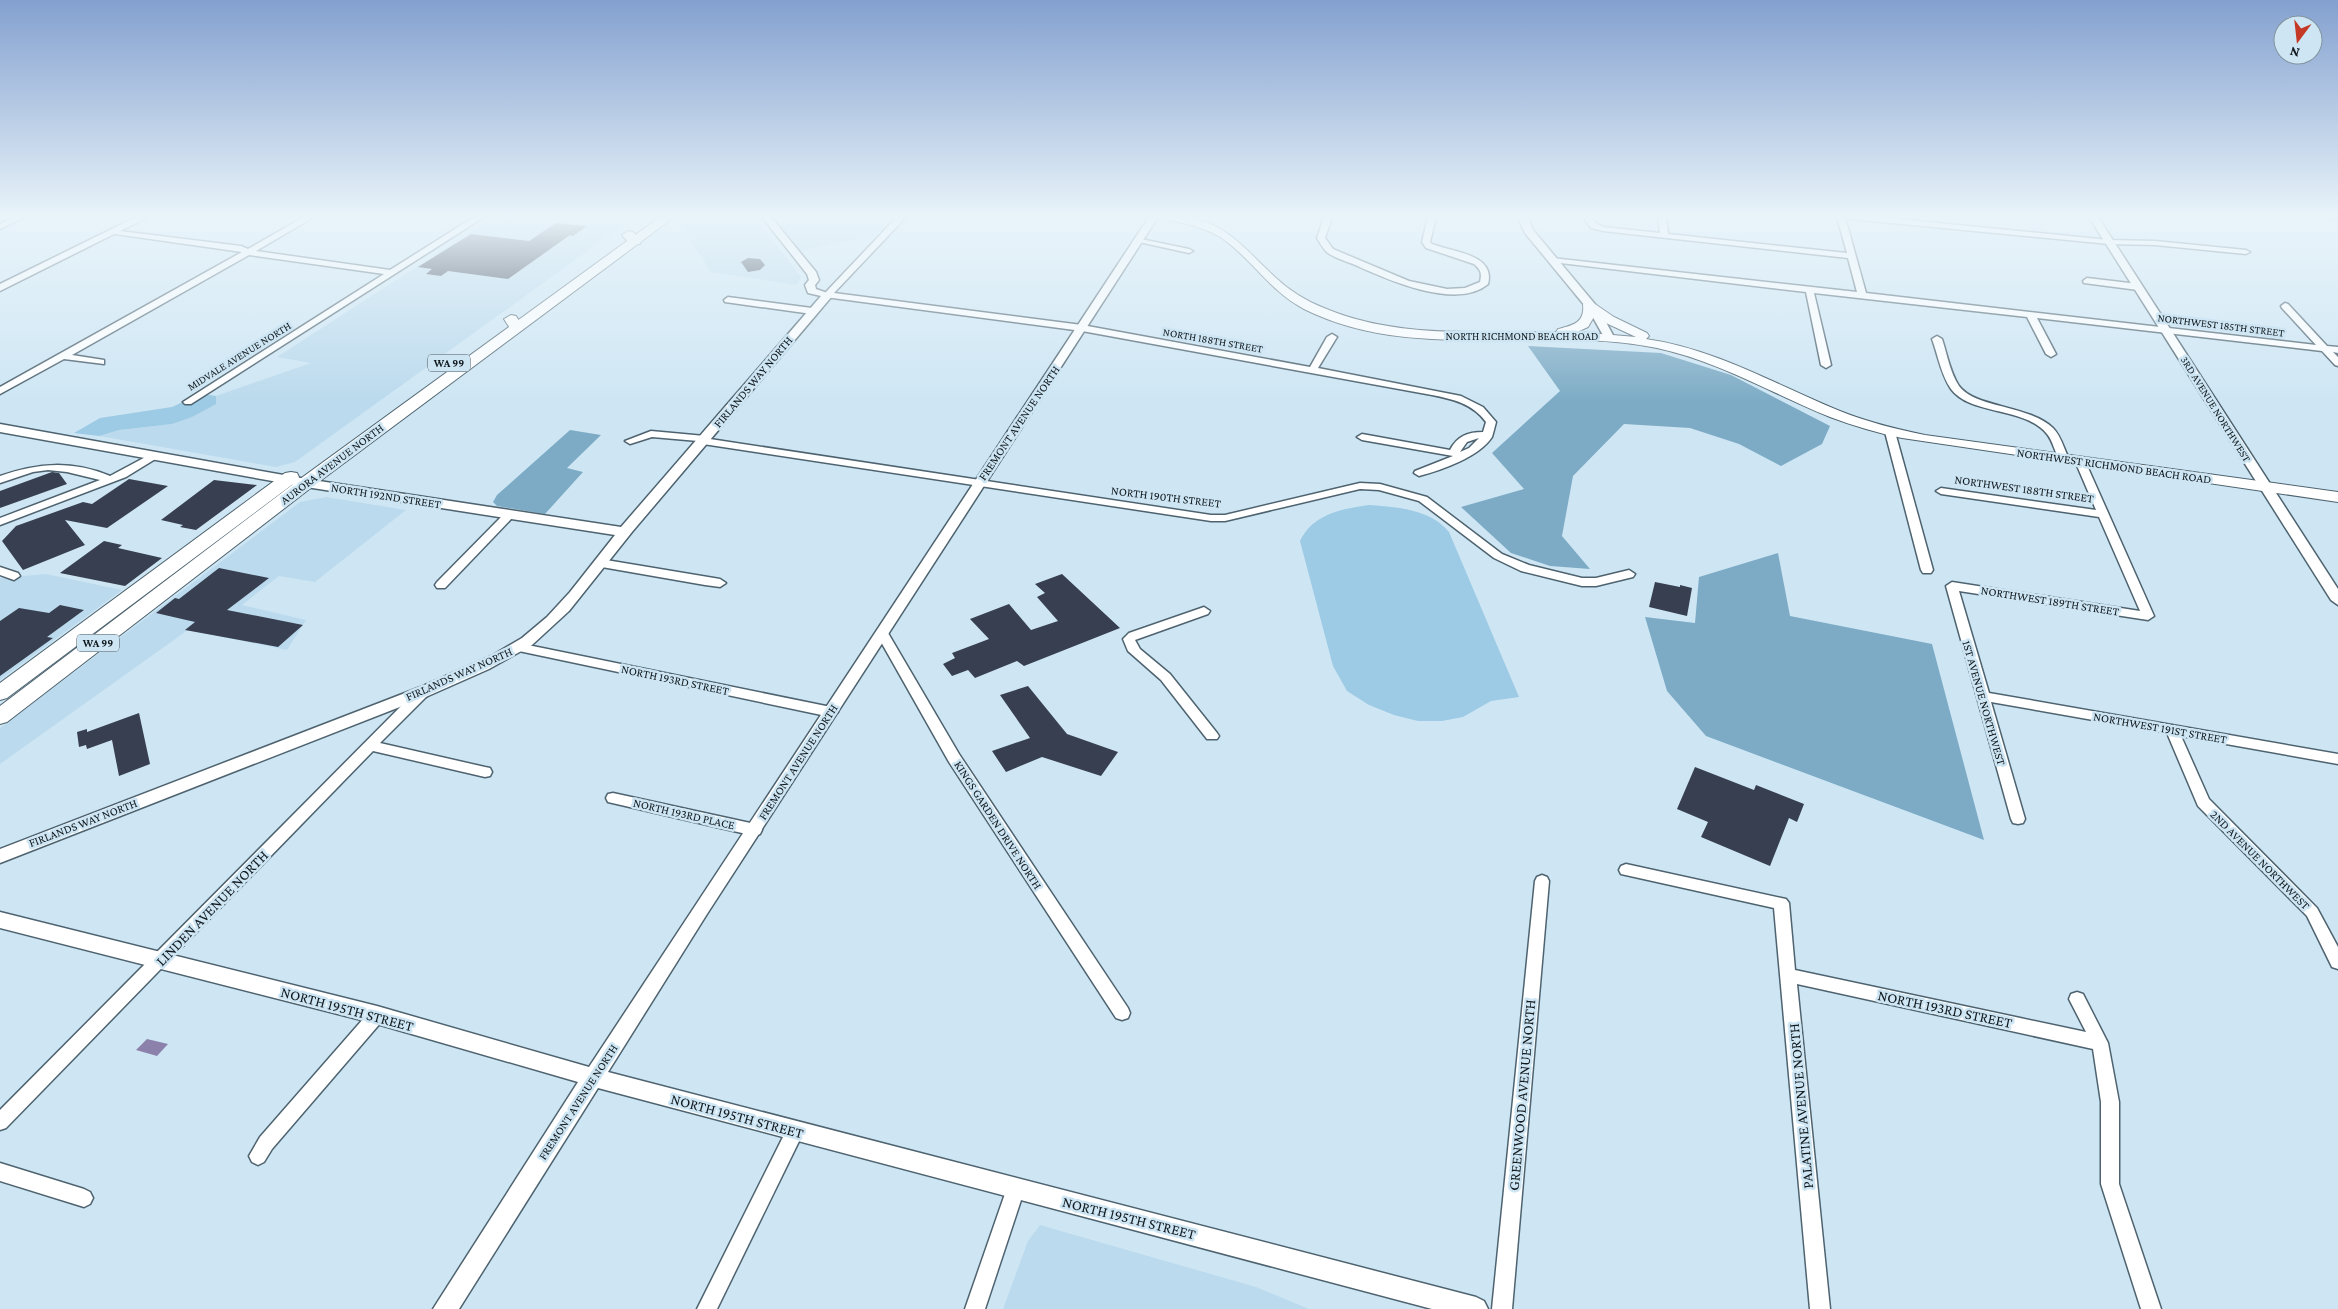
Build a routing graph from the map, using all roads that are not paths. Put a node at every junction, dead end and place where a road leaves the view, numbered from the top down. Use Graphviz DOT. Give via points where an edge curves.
graph roads {
  1 [pos="20,278"];
  2 [pos="202,278"];
  3 [pos="385,278"];
  4 [pos="576,278"];
  5 [pos="813,278"];
  6 [pos="844,278"];
  7 [pos="1114,278"];
  8 [pos="1270,278"];
  9 [pos="1399,278"];
  10 [pos="1486,278"];
  11 [pos="1567,278"];
  12 [pos="1718,278"];
  13 [pos="1857,278"];
  14 [pos="2132,278"];
  15 [pos="2087,281"];
  16 [pos="2138,287"];
  17 [pos="0,288"];
  18 [pos="1809,288"];
  19 [pos="1862,294"];
  20 [pos="828,295"];
  21 [pos="728,300"];
  22 [pos="1589,304"];
  23 [pos="2285,306"];
  24 [pos="812,311"];
  25 [pos="2030,314"];
  26 [pos="514,323"];
  27 [pos="1082,328"];
  28 [pos="2166,330"];
  29 [pos="1542,336"];
  30 [pos="1332,337"];
  31 [pos="1610,337"];
  32 [pos="1937,339"];
  33 [pos="1671,347"];
  34 [pos="2322,348"];
  35 [pos="2338,350"];
  36 [pos="2051,354"];
  37 [pos="63,356"];
  38 [pos="101,362"];
  39 [pos="2338,363"];
  40 [pos="1826,366"];
  41 [pos="1314,369"];
  42 [pos="0,391"];
  43 [pos="188,402"];
  44 [pos="0,428"];
  45 [pos="1890,432"];
  46 [pos="1488,435"];
  47 [pos="1362,437"];
  48 [pos="704,440"];
  49 [pos="630,441"];
  50 [pos="1454,453"];
  51 [pos="1465,455"];
  52 [pos="153,456"];
  53 [pos="2064,459"];
  54 [pos="2080,461"];
  55 [pos="1419,473"];
  56 [pos="0,480"];
  57 [pos="110,480"];
  58 [pos="287,480"];
  59 [pos="306,483"];
  60 [pos="978,484"];
  61 [pos="2266,487"];
  62 [pos="1941,491"];
  63 [pos="2338,497"];
  64 [pos="2104,514"];
  65 [pos="509,515"];
  66 [pos="0,522"];
  67 [pos="625,532"];
  68 [pos="600,563"];
  69 [pos="1927,570"];
  70 [pos="0,571"];
  71 [pos="1629,574"];
  72 [pos="14,576"];
  73 [pos="720,582"];
  74 [pos="441,585"];
  75 [pos="1952,586"];
  76 [pos="131,596"];
  77 [pos="2338,600"];
  78 [pos="1204,611"];
  79 [pos="882,633"];
  80 [pos="518,647"];
  81 [pos="65,668"];
  82 [pos="423,692"];
  83 [pos="0,693"];
  84 [pos="1982,696"];
  85 [pos="831,712"];
  86 [pos="0,717"];
  87 [pos="2172,730"];
  88 [pos="1212,736"];
  89 [pos="370,746"];
  90 [pos="2338,759"];
  91 [pos="485,772"];
  92 [pos="613,798"];
  93 [pos="2018,819"];
  94 [pos="755,830"];
  95 [pos="0,856"];
  96 [pos="1626,870"];
  97 [pos="1542,881"];
  98 [pos="0,920"];
  99 [pos="160,961"];
  100 [pos="2338,962"];
  101 [pos="1790,975"];
  102 [pos="2078,999"];
  103 [pos="1122,1013"];
  104 [pos="376,1016"];
  105 [pos="2100,1043"];
  106 [pos="594,1078"];
  107 [pos="0,1122"];
  108 [pos="795,1131"];
  109 [pos="258,1156"];
  110 [pos="0,1172"];
  111 [pos="1016,1188"];
  112 [pos="84,1198"];
  113 [pos="445,1309"];
  114 [pos="707,1309"];
  115 [pos="976,1309"];
  116 [pos="1476,1309"];
  117 [pos="1502,1309"];
  118 [pos="1820,1309"];
  119 [pos="2151,1309"];
  1 -- 17 [label="street"];
  2 -- 37 [label="street"];
  3 -- 43 [label="street, MIDVALE AVENUE NORTH"];
  4 -- 26 [label="main road, AURORA AVENUE NORTH / WA 99"];
  5 -- 20 [label="street" via="810,285 812,291"];
  6 -- 20 [label="street"];
  7 -- 27 [label="street, FREMONT AVENUE NORTH"];
  8 -- 29 [label="main road, NORTH RICHMOND BEACH ROAD" via="1285,292 1311,307 1342,319 1392,331 1429,335"];
  9 -- 10 [label="street" via="1429,290 1464,291 1484,284"];
  11 -- 22 [label="street"];
  12 -- 18 [label="street, NORTHWEST 185TH STREET"];
  13 -- 19 [label="street"];
  14 -- 16 [label="street, 3RD AVENUE NORTHWEST"];
  15 -- 16 [label="street"];
  16 -- 28 [label="street, 3RD AVENUE NORTHWEST"];
  18 -- 19 [label="street, NORTHWEST 185TH STREET"];
  18 -- 40 [label="street"];
  19 -- 25 [label="street, NORTHWEST 185TH STREET"];
  20 -- 24 [label="street, FIRLANDS WAY NORTH"];
  20 -- 27 [label="street, NORTH 188TH STREET"];
  21 -- 24 [label="street"];
  22 -- 29 [label="main road" via="1591,313 1584,325"];
  22 -- 31 [label="street"];
  22 -- 33 [label="main road" via="1616,324"];
  23 -- 34 [label="street"];
  24 -- 48 [label="street, FIRLANDS WAY NORTH"];
  25 -- 28 [label="street, NORTHWEST 185TH STREET"];
  25 -- 36 [label="street"];
  26 -- 58 [label="main road, AURORA AVENUE NORTH / WA 99"];
  26 -- 59 [label="main road, AURORA AVENUE NORTH / WA 99"];
  27 -- 41 [label="street, NORTH 188TH STREET"];
  27 -- 60 [label="street, FREMONT AVENUE NORTH"];
  28 -- 34 [label="street, NORTHWEST 185TH STREET"];
  28 -- 61 [label="street, 3RD AVENUE NORTHWEST"];
  29 -- 31 [label="main road, NORTH RICHMOND BEACH ROAD"];
  30 -- 41 [label="street"];
  31 -- 33 [label="main road, NORTH RICHMOND BEACH ROAD"];
  32 -- 53 [label="street" via="1955,389 1965,396 2022,414 2039,423 2051,432"];
  33 -- 45 [label="main road, NORTH RICHMOND BEACH ROAD" via="1723,363 1836,414"];
  34 -- 35 [label="street, NORTHWEST 185TH STREET"];
  34 -- 39 [label="street"];
  37 -- 38 [label="street"];
  37 -- 42 [label="street"];
  41 -- 46 [label="street, NORTH 188TH STREET" via="1432,392 1474,404 1485,412 1491,422"];
  44 -- 52 [label="street, NORTH 192ND STREET"];
  45 -- 53 [label="main road, NORTHWEST RICHMOND BEACH ROAD"];
  45 -- 69 [label="street"];
  46 -- 50 [label="street" via="1466,436 1458,442"];
  46 -- 51 [label="street" via="1479,448"];
  47 -- 50 [label="street"];
  48 -- 49 [label="street, NORTH 190TH STREET" via="651,434"];
  48 -- 60 [label="street, NORTH 190TH STREET"];
  48 -- 67 [label="street, FIRLANDS WAY NORTH"];
  50 -- 51 [label="street"];
  51 -- 55 [label="street"];
  52 -- 57 [label="street"];
  52 -- 58 [label="street, NORTH 192ND STREET"];
  53 -- 54 [label="main road, NORTHWEST RICHMOND BEACH ROAD"];
  54 -- 61 [label="main road, NORTHWEST RICHMOND BEACH ROAD"];
  54 -- 64 [label="street"];
  56 -- 57 [label="street" via="49,465"];
  57 -- 66 [label="street"];
  58 -- 59 [label="street, NORTH 192ND STREET"];
  58 -- 76 [label="main road, AURORA AVENUE NORTH / WA 99"];
  59 -- 65 [label="street, NORTH 192ND STREET"];
  59 -- 81 [label="main road, AURORA AVENUE NORTH / WA 99"];
  60 -- 71 [label="street, NORTH 190TH STREET" via="1212,518 1225,518 1360,486 1380,486 1423,499 1498,556 1525,568 1582,582"];
  60 -- 79 [label="street, FREMONT AVENUE NORTH"];
  61 -- 63 [label="main road, NORTHWEST RICHMOND BEACH ROAD"];
  61 -- 77 [label="street, 3RD AVENUE NORTHWEST"];
  62 -- 64 [label="street, NORTHWEST 188TH STREET"];
  64 -- 75 [label="street, NORTHWEST 189TH STREET" via="2148,616"];
  65 -- 67 [label="street, NORTH 192ND STREET"];
  65 -- 74 [label="street"];
  67 -- 68 [label="street, FIRLANDS WAY NORTH"];
  68 -- 73 [label="street" via="688,580"];
  68 -- 80 [label="street, FIRLANDS WAY NORTH" via="556,616"];
  70 -- 72 [label="street"];
  75 -- 84 [label="street, 1ST AVENUE NORTHWEST"];
  76 -- 81 [label="main road" via="129,610 73,651"];
  76 -- 83 [label="main road, AURORA AVENUE NORTH / WA 99"];
  78 -- 88 [label="street" via="1133,636 1129,643 1158,669"];
  79 -- 85 [label="street, FREMONT AVENUE NORTH"];
  79 -- 103 [label="street, KINGS GARDEN DRIVE NORTH" via="954,758"];
  80 -- 82 [label="street, FIRLANDS WAY NORTH"];
  80 -- 85 [label="street, NORTH 193RD STREET"];
  81 -- 86 [label="main road, AURORA AVENUE NORTH / WA 99"];
  82 -- 89 [label="street, LINDEN AVENUE NORTH"];
  82 -- 95 [label="street, FIRLANDS WAY NORTH"];
  84 -- 87 [label="street, NORTHWEST 191ST STREET"];
  84 -- 93 [label="street, 1ST AVENUE NORTHWEST"];
  85 -- 94 [label="street, FREMONT AVENUE NORTH"];
  87 -- 90 [label="street, NORTHWEST 191ST STREET"];
  87 -- 100 [label="street, 2ND AVENUE NORTHWEST" via="2203,802 2312,912"];
  89 -- 91 [label="street"];
  89 -- 99 [label="street, LINDEN AVENUE NORTH"];
  92 -- 94 [label="street, NORTH 193RD PLACE"];
  94 -- 106 [label="street, FREMONT AVENUE NORTH"];
  96 -- 101 [label="street, PALATINE AVENUE NORTH" via="1781,903"];
  97 -- 117 [label="street, GREENWOOD AVENUE NORTH"];
  98 -- 99 [label="street, NORTH 195TH STREET"];
  99 -- 104 [label="street, NORTH 195TH STREET"];
  99 -- 107 [label="street, LINDEN AVENUE NORTH"];
  101 -- 105 [label="street, NORTH 193RD STREET"];
  101 -- 118 [label="street, PALATINE AVENUE NORTH"];
  102 -- 105 [label="street"];
  104 -- 106 [label="street, NORTH 195TH STREET"];
  104 -- 109 [label="street"];
  105 -- 119 [label="street" via="2110,1102 2110,1184"];
  106 -- 108 [label="street, NORTH 195TH STREET"];
  106 -- 113 [label="street, FREMONT AVENUE NORTH"];
  108 -- 111 [label="street, NORTH 195TH STREET"];
  108 -- 114 [label="street"];
  110 -- 112 [label="street"];
  111 -- 115 [label="street"];
  111 -- 116 [label="street, NORTH 195TH STREET"];
}
